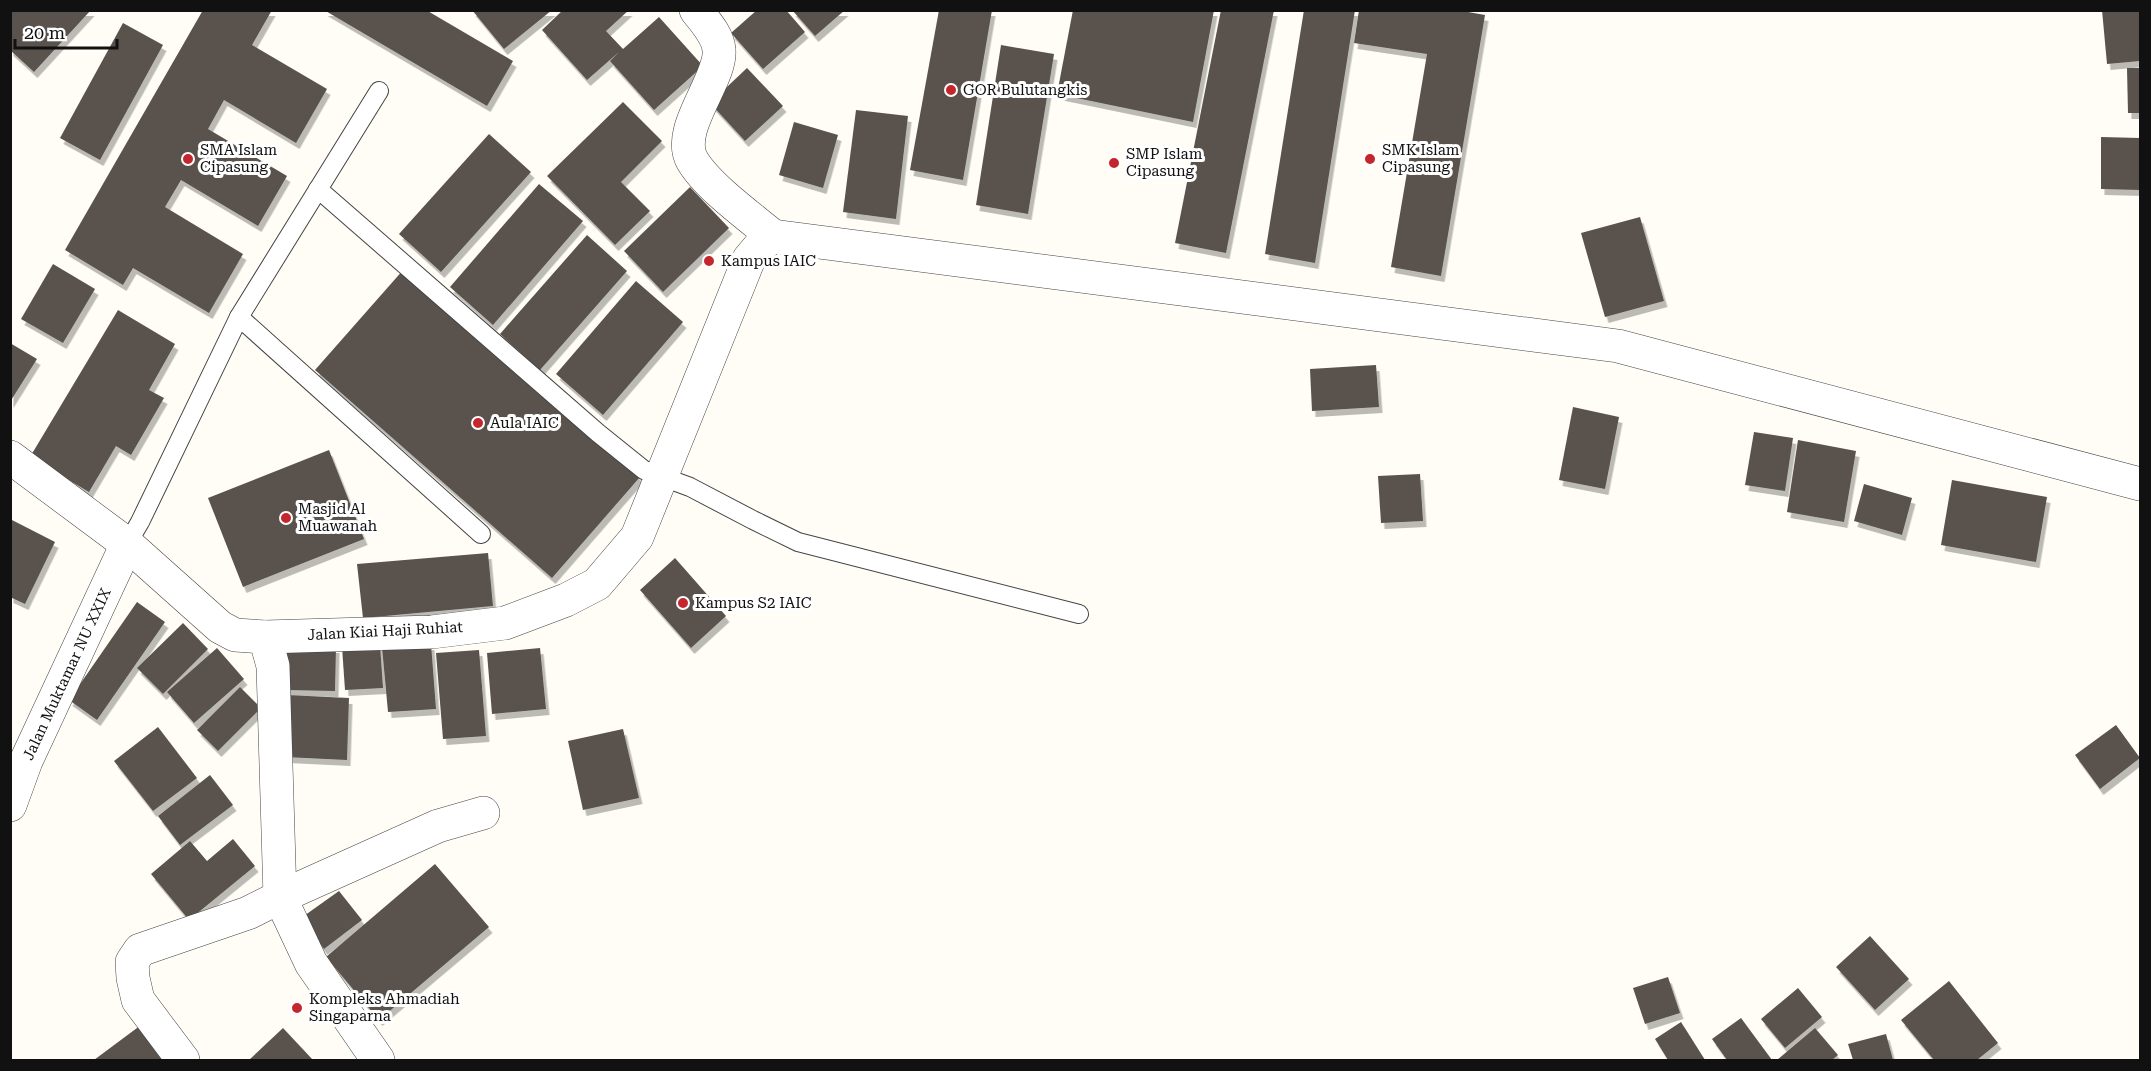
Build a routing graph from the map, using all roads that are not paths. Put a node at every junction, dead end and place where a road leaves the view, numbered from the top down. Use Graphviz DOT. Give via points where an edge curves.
graph roads {
  1 [pos="696,10"];
  2 [pos="379,91"];
  3 [pos="318,189"];
  4 [pos="773,236"];
  5 [pos="239,317"];
  6 [pos="10,458"];
  7 [pos="660,477"];
  8 [pos="2140,484"];
  9 [pos="481,534"];
  10 [pos="127,544"];
  11 [pos="1079,614"];
  12 [pos="265,637"];
  13 [pos="10,805"];
  14 [pos="483,813"];
  15 [pos="280,897"];
  16 [pos="183,1060"];
  17 [pos="378,1060"];
  1 -- 4 [label="street" via="713,32 720,51 687,144 691,159 705,178"];
  2 -- 3 [label="lane"];
  3 -- 5 [label="lane"];
  3 -- 7 [label="lane" via="598,433 644,470"];
  4 -- 7 [label="street, Jalan Kiai Haji Ruhiat" via="749,259"];
  4 -- 8 [label="street" via="1618,346"];
  5 -- 9 [label="lane"];
  5 -- 10 [label="lane"];
  6 -- 10 [label="street, Jalan Kiai Haji Ruhiat"];
  7 -- 11 [label="lane" via="690,487 798,542"];
  7 -- 12 [label="street, Jalan Kiai Haji Ruhiat" via="636,537 597,584 566,600 505,622 432,632"];
  10 -- 12 [label="street, Jalan Kiai Haji Ruhiat" via="220,627 235,635"];
  10 -- 13 [label="street, Jalan Muktamar NU XXIX" via="26,760"];
  12 -- 15 [label="street" via="273,666"];
  14 -- 15 [label="street" via="438,826"];
  15 -- 16 [label="street" via="248,913 140,950 132,962 138,1000"];
  15 -- 17 [label="street" via="311,963"];
}
